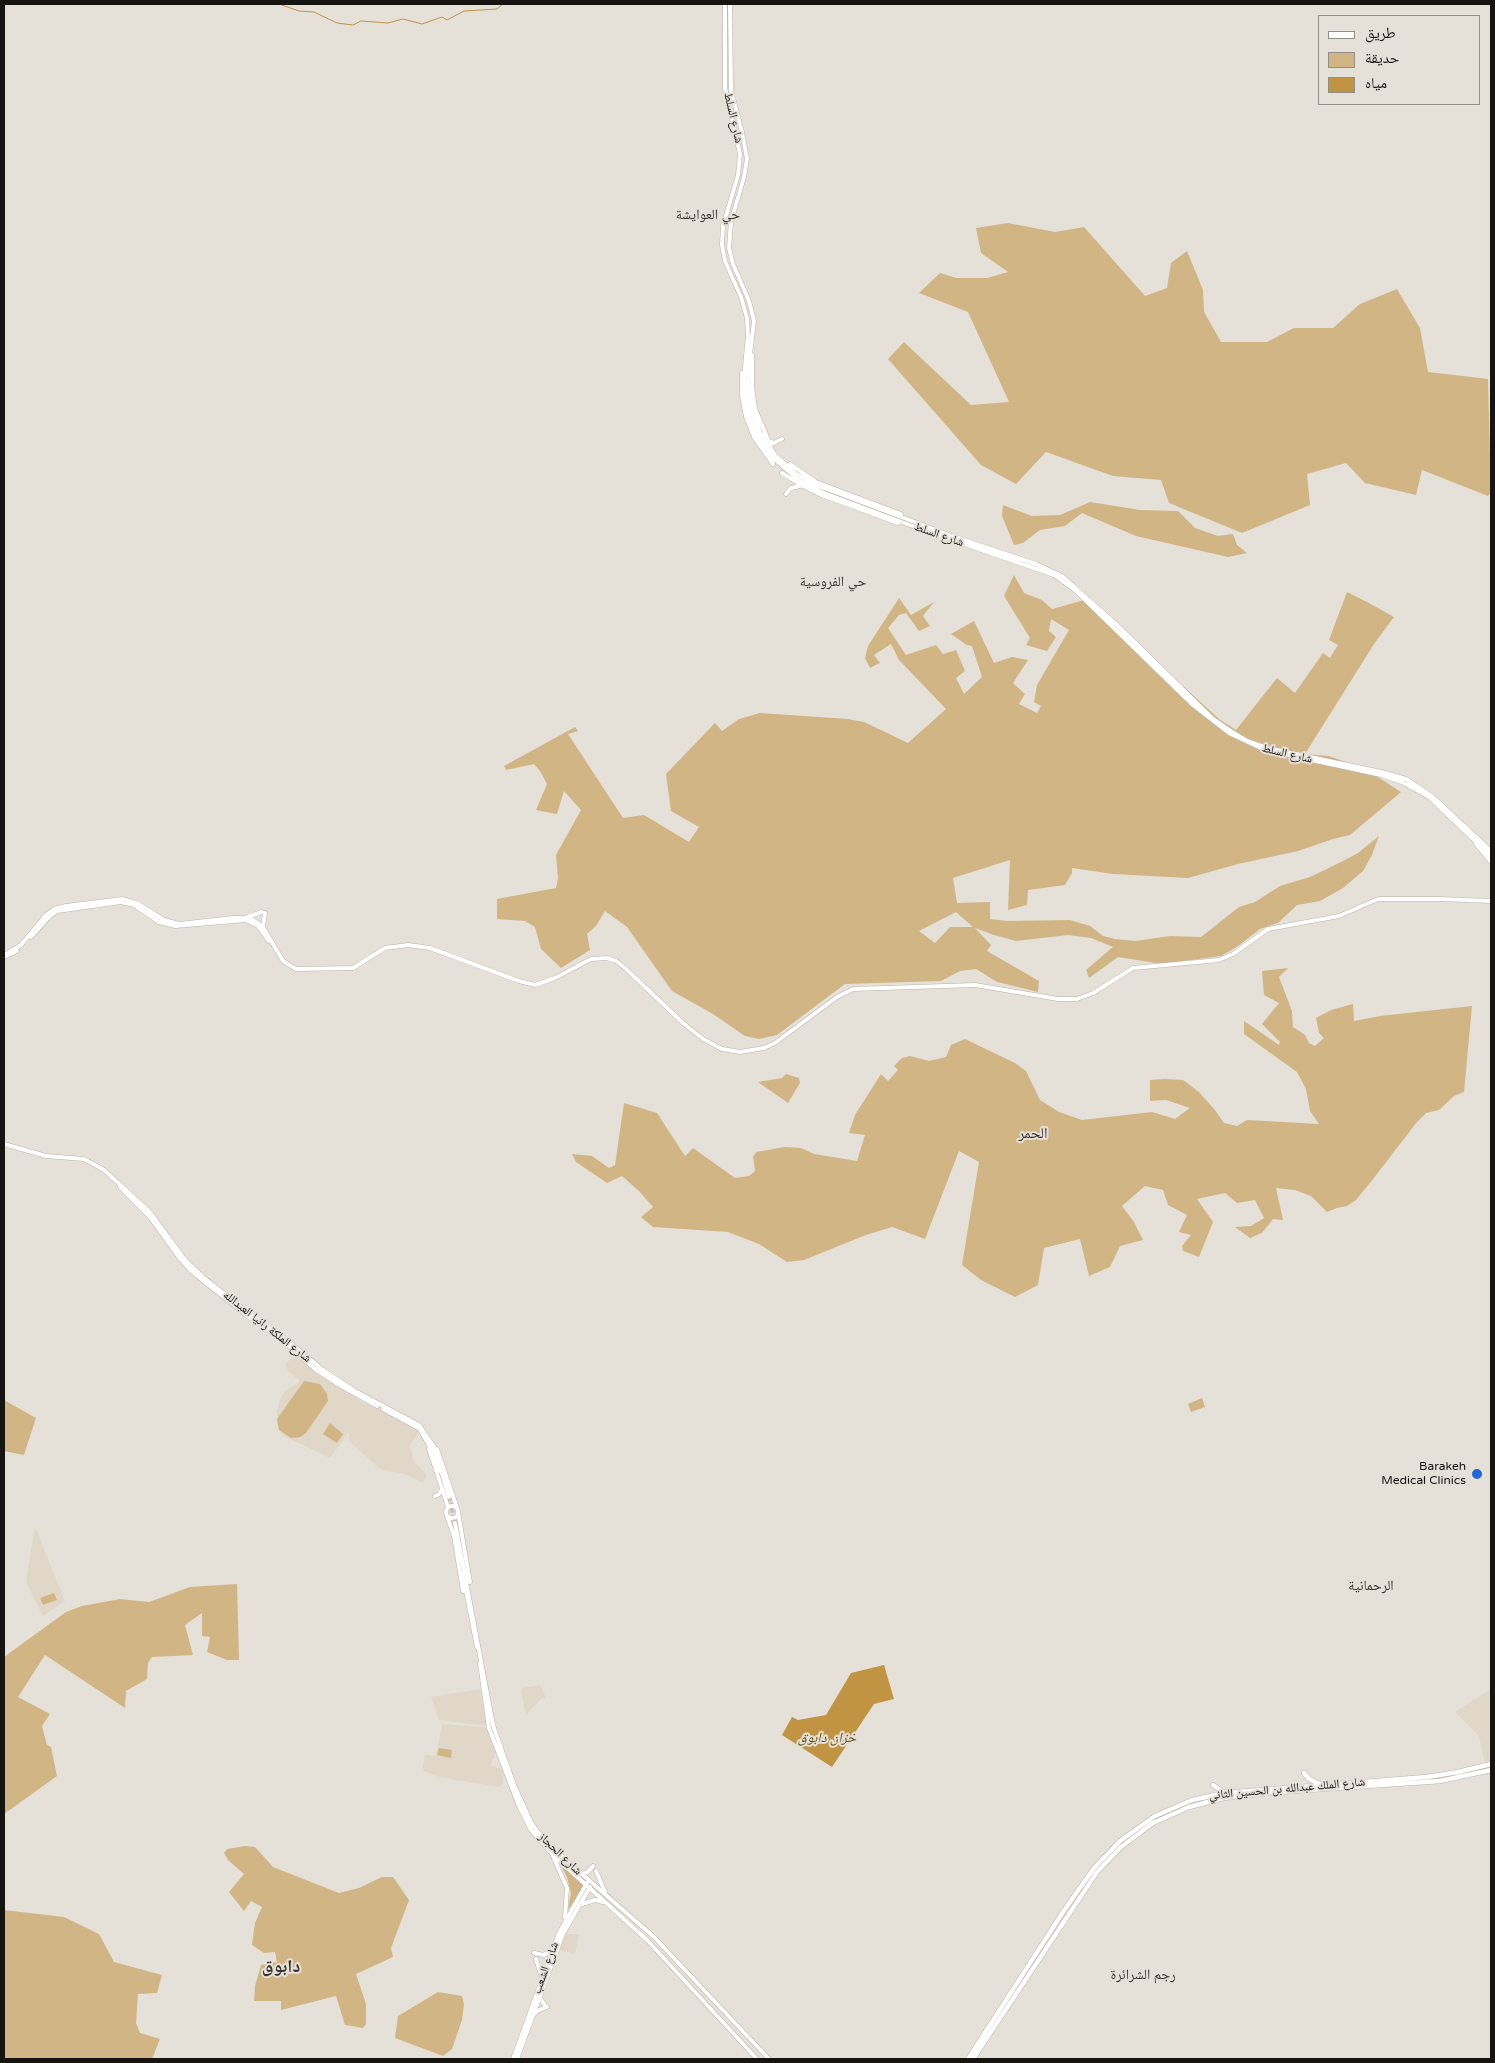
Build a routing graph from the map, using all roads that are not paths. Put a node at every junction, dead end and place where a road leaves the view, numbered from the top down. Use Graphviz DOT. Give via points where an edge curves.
graph roads {
  1 [pos="725,4"];
  2 [pos="730,4"];
  3 [pos="751,352"];
  4 [pos="745,361"];
  5 [pos="753,422"];
  6 [pos="782,439"];
  7 [pos="768,440"];
  8 [pos="778,456"];
  9 [pos="773,464"];
  10 [pos="790,464"];
  11 [pos="782,472"];
  12 [pos="801,485"];
  13 [pos="786,494"];
  14 [pos="876,510"];
  15 [pos="918,523"];
  16 [pos="928,532"];
  17 [pos="1472,838"];
  18 [pos="1491,849"];
  19 [pos="1491,856"];
  20 [pos="1491,862"];
  21 [pos="1491,901"];
  22 [pos="247,917"];
  23 [pos="263,927"];
  24 [pos="272,944"];
  25 [pos="4,956"];
  26 [pos="4,1144"];
  27 [pos="430,1443"];
  28 [pos="442,1489"];
  29 [pos="435,1496"];
  30 [pos="448,1497"];
  31 [pos="448,1507"];
  32 [pos="457,1510"];
  33 [pos="447,1516"];
  34 [pos="455,1524"];
  35 [pos="469,1601"];
  36 [pos="1491,1764"];
  37 [pos="1491,1770"];
  38 [pos="1304,1773"];
  39 [pos="1213,1785"];
  40 [pos="1322,1785"];
  41 [pos="1225,1793"];
  42 [pos="552,1854"];
  43 [pos="581,1874"];
  44 [pos="589,1884"];
  45 [pos="609,1897"];
  46 [pos="606,1903"];
  47 [pos="579,1905"];
  48 [pos="565,1919"];
  49 [pos="553,1948"];
  50 [pos="534,1953"];
  51 [pos="536,1959"];
  52 [pos="541,1982"];
  53 [pos="539,1996"];
  54 [pos="532,2016"];
  55 [pos="513,2059"];
  56 [pos="517,2059"];
  57 [pos="757,2059"];
  58 [pos="769,2059"];
  59 [pos="968,2059"];
  60 [pos="973,2059"];
  1 -- 4 [label="main road, شارع السلط" via="726,88 740,154 738,175 723,226 722,245 746,313"];
  2 -- 3 [label="main road, شارع السلط" via="731,90 747,159 731,222 729,244 733,264 752,310"];
  3 -- 5 [label="main road, شارع السلط" via="748,388"];
  3 -- 7 [label="main road" via="755,410"];
  4 -- 5 [label="main road, شارع السلط" via="745,390"];
  4 -- 9 [label="main road" via="741,385 746,417 754,436"];
  5 -- 14 [label="main road, شارع السلط" via="770,454 797,479 812,488"];
  6 -- 7 [label="main road" via="774,443"];
  7 -- 8 [label="main road"];
  10 -- 15 [label="main road" via="816,482"];
  11 -- 12 [label="main road"];
  12 -- 13 [label="main road"];
  12 -- 16 [label="main road" via="880,517"];
  14 -- 15 [label="main road, شارع السلط"];
  14 -- 16 [label="main road, شارع السلط"];
  15 -- 18 [label="main road, شارع السلط" via="1063,576 1213,719 1238,736 1267,748 1406,779 1433,797"];
  16 -- 17 [label="main road, شارع السلط" via="1045,570 1064,581 1212,722 1234,737 1265,750 1402,782 1429,797"];
  17 -- 19 [label="main road, شارع السلط"];
  17 -- 20 [label="main road"];
  21 -- 24 [label="main road" via="1378,899 1339,916 1268,928 1233,954 1219,960 1133,968 1093,993 1072,1000 975,985 853,989 837,996 774,1043 740,1052 722,1049 694,1033 612,959 591,959 544,983 531,985 418,946 387,947 352,968 295,969 286,964"];
  22 -- 23 [label="main road"];
  22 -- 23 [label="main road" via="264,913"];
  22 -- 25 [label="main road" via="179,924 122,899 66,906 52,911 21,945"];
  23 -- 24 [label="main road"];
  24 -- 25 [label="main road" via="259,928 248,921 176,926 159,922 134,905 121,902 57,911 20,949"];
  26 -- 27 [label="main road, شارع الملكة رانيا العبدالله" via="96,1167 150,1217 185,1264 240,1310 330,1380 416,1426"];
  27 -- 28 [label="main road"];
  27 -- 30 [label="main road" via="442,1460"];
  28 -- 29 [label="main road"];
  28 -- 30 [label="main road"];
  30 -- 31 [label="main road"];
  30 -- 32 [label="main road"];
  31 -- 32 [label="main road"];
  31 -- 33 [label="main road"];
  32 -- 33 [label="main road" via="453,1518"];
  32 -- 34 [label="main road"];
  33 -- 34 [label="main road"];
  34 -- 35 [label="main road" via="472,1594"];
  34 -- 35 [label="main road" via="464,1597"];
  35 -- 42 [label="main road, شارع الحجاز" via="486,1710 496,1749 526,1821"];
  35 -- 43 [label="main road, شارع الحجاز" via="493,1725 514,1785 536,1829"];
  36 -- 40 [label="highway, شارع الملك عبدالله بن الحسين الثاني" via="1427,1777"];
  37 -- 60 [label="highway, شارع الملك عبدالله بن الحسين الثاني" via="1464,1778 1426,1783 1223,1798 1189,1807 1153,1823 1121,1847 1097,1872"];
  38 -- 40 [label="highway"];
  39 -- 41 [label="highway"];
  40 -- 41 [label="highway, شارع الملك عبدالله بن الحسين الثاني"];
  41 -- 59 [label="highway, شارع الملك عبدالله بن الحسين الثاني" via="1192,1800 1156,1816 1106,1854 1063,1912"];
  42 -- 44 [label="main road, شارع الحجاز"];
  42 -- 48 [label="main road" via="568,1888"];
  43 -- 44 [label="main road, شارع الحجاز"];
  43 -- 45 [label="main road" via="595,1869"];
  44 -- 45 [label="main road, شارع الحجاز"];
  44 -- 46 [label="main road, شارع الحجاز"];
  44 -- 47 [label="main road, شارع الشعب"];
  44 -- 48 [label="main road, شارع الشعب"];
  45 -- 58 [label="main road, شارع الحجاز" via="654,1937"];
  46 -- 47 [label="main road" via="595,1900"];
  46 -- 57 [label="main road, شارع الحجاز" via="647,1940"];
  47 -- 53 [label="main road, شارع الشعب" via="563,1934"];
  48 -- 49 [label="main road, شارع الشعب"];
  49 -- 50 [label="main road" via="544,1955"];
  49 -- 52 [label="main road, شارع الشعب"];
  51 -- 52 [label="main road" via="541,1970"];
  52 -- 55 [label="main road, شارع الشعب"];
  53 -- 54 [label="main road, شارع الشعب"];
  53 -- 54 [label="main road" via="546,2007"];
  54 -- 56 [label="main road, شارع الشعب"];
}
